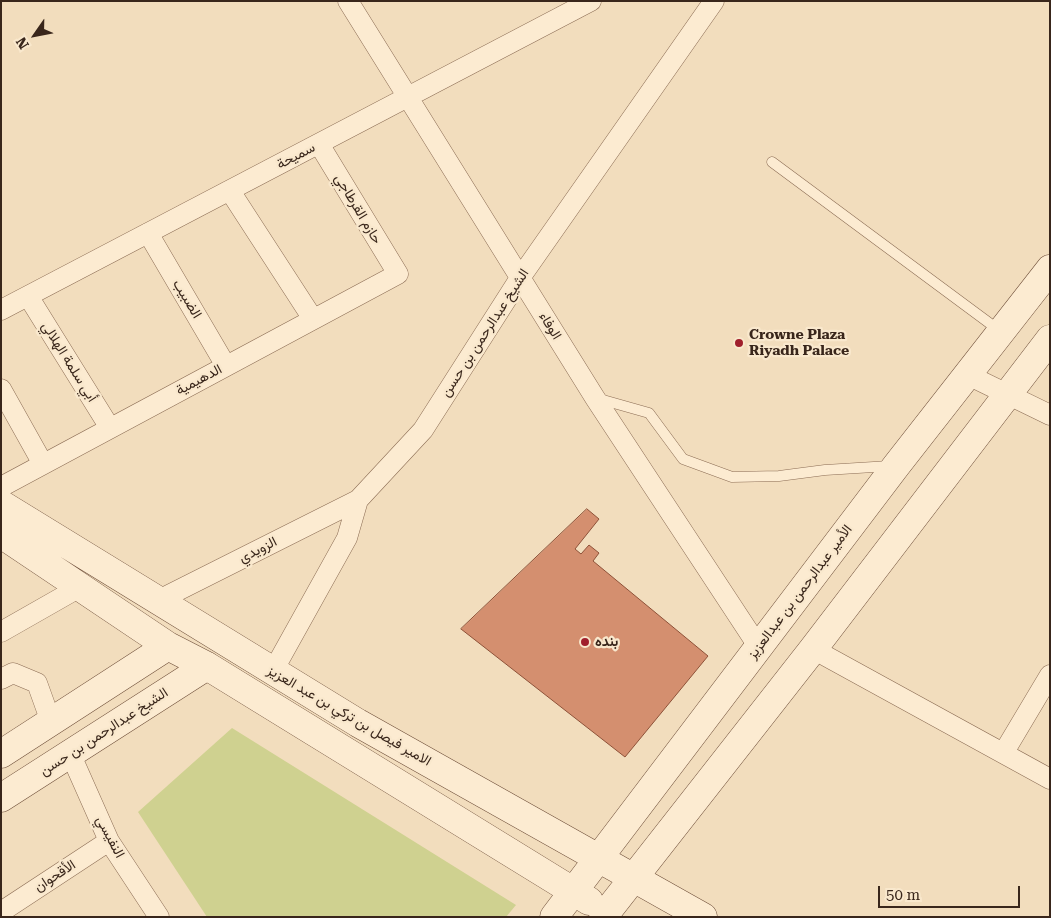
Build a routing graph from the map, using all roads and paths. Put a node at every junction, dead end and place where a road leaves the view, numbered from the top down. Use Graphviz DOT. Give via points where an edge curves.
graph roads {
  1 [pos="348,1"];
  2 [pos="591,1"];
  3 [pos="714,1"];
  4 [pos="408,97"];
  5 [pos="318,144"];
  6 [pos="772,162"];
  7 [pos="230,191"];
  8 [pos="148,233"];
  9 [pos="1050,269"];
  10 [pos="398,274"];
  11 [pos="520,278"];
  12 [pos="28,296"];
  13 [pos="1,310"];
  14 [pos="313,319"];
  15 [pos="1002,332"];
  16 [pos="1050,338"];
  17 [pos="226,366"];
  18 [pos="968,376"];
  19 [pos="1,389"];
  20 [pos="1009,394"];
  21 [pos="595,398"];
  22 [pos="1050,415"];
  23 [pos="110,428"];
  24 [pos="43,464"];
  25 [pos="896,466"];
  26 [pos="1,487"];
  27 [pos="358,500"];
  28 [pos="1,504"];
  29 [pos="1,534"];
  30 [pos="80,587"];
  31 [pos="159,600"];
  32 [pos="1,632"];
  33 [pos="168,646"];
  34 [pos="758,646"];
  35 [pos="813,649"];
  36 [pos="207,666"];
  37 [pos="272,671"];
  38 [pos="1050,675"];
  39 [pos="1,679"];
  40 [pos="51,722"];
  41 [pos="1004,752"];
  42 [pos="70,753"];
  43 [pos="1,754"];
  44 [pos="1050,778"];
  45 [pos="1,798"];
  46 [pos="109,841"];
  47 [pos="599,857"];
  48 [pos="635,878"];
  49 [pos="573,892"];
  50 [pos="12,911"];
  51 [pos="609,915"];
  52 [pos="159,917"];
  53 [pos="554,917"];
  54 [pos="703,917"];
  1 -- 4 [label="street, الوفاء"];
  2 -- 4 [label="street, سميحة"];
  3 -- 11 [label="street, الشيخ عبدالرحمن بن حسن"];
  4 -- 5 [label="street, سميحة"];
  4 -- 11 [label="street, الوفاء"];
  5 -- 7 [label="street, سميحة"];
  5 -- 10 [label="street, حازم القرطاجي"];
  6 -- 15 [label="lane"];
  7 -- 8 [label="street, سميحة"];
  7 -- 14 [label="street"];
  8 -- 12 [label="street, سميحة"];
  8 -- 17 [label="street, الضبيب"];
  9 -- 15 [label="street, الأمير عبدالرحمن بن عبدالعزيز"];
  10 -- 14 [label="street, الدهيمية"];
  11 -- 21 [label="street, الوفاء"];
  11 -- 27 [label="street, الشيخ عبدالرحمن بن حسن" via="423,430"];
  12 -- 13 [label="street, سميحة"];
  12 -- 23 [label="street, أبي سلمة الهلالي"];
  14 -- 17 [label="street, الدهيمية"];
  15 -- 18 [label="street, الأمير عبدالرحمن بن عبدالعزيز"];
  16 -- 20 [label="street"];
  17 -- 23 [label="street, الدهيمية"];
  18 -- 20 [label="street"];
  18 -- 25 [label="street, الأمير عبدالرحمن بن عبدالعزيز"];
  19 -- 24 [label="street"];
  20 -- 22 [label="street"];
  20 -- 35 [label="street"];
  21 -- 25 [label="lane" via="649,413 682,459 732,477"];
  21 -- 34 [label="street, الوفاء"];
  23 -- 24 [label="street, الدهيمية"];
  24 -- 26 [label="street, الدهيمية"];
  25 -- 34 [label="street, الأمير عبدالرحمن بن عبدالعزيز"];
  27 -- 31 [label="street, الزويدي"];
  27 -- 37 [label="street, الشيخ عبدالرحمن بن حسن" via="348,538"];
  28 -- 31 [label="street, الامير فيصل بن تركي بن عبد العزيز"];
  29 -- 30 [label="street"];
  30 -- 32 [label="street"];
  30 -- 33 [label="street"];
  31 -- 37 [label="street, الامير فيصل بن تركي بن عبد العزيز"];
  33 -- 36 [label="street"];
  33 -- 40 [label="street"];
  34 -- 47 [label="street, الأمير عبدالرحمن بن عبدالعزيز"];
  35 -- 41 [label="street"];
  35 -- 48 [label="street"];
  36 -- 42 [label="street, الشيخ عبدالرحمن بن حسن"];
  36 -- 49 [label="street"];
  37 -- 47 [label="street, الامير فيصل بن تركي بن عبد العزيز" via="358,723"];
  38 -- 41 [label="street"];
  39 -- 40 [label="street" via="13,673 37,683"];
  40 -- 43 [label="street"];
  41 -- 44 [label="street"];
  42 -- 45 [label="street, الشيخ عبدالرحمن بن حسن"];
  42 -- 46 [label="street, النفيسي"];
  46 -- 50 [label="street, الأقحوان"];
  46 -- 52 [label="street, النفيسي"];
  47 -- 48 [label="street, الامير فيصل بن تركي بن عبد العزيز"];
  47 -- 49 [label="street, الأمير عبدالرحمن بن عبدالعزيز"];
  48 -- 51 [label="street"];
  48 -- 54 [label="street, الامير فيصل بن تركي بن عبد العزيز"];
  49 -- 51 [label="street"];
  49 -- 53 [label="street, الأمير عبدالرحمن بن عبدالعزيز"];
}
